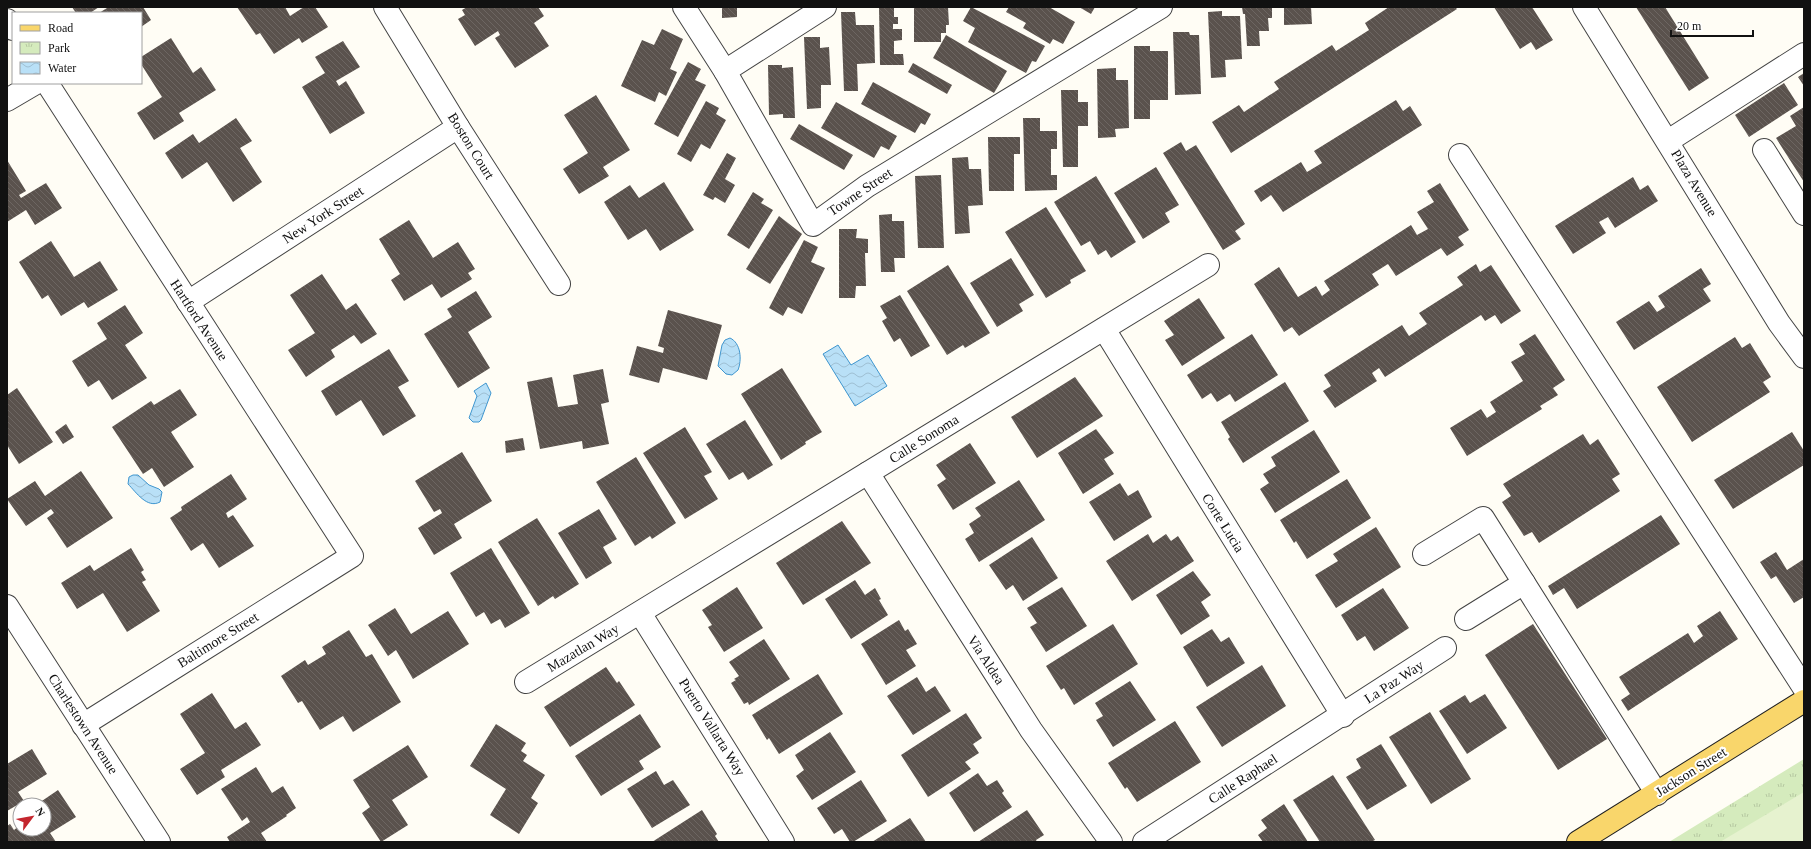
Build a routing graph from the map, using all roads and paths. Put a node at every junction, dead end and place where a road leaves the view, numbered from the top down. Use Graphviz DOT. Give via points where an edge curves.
graph roads {
  1 [pos="385,7"];
  2 [pos="684,7"];
  3 [pos="825,7"];
  4 [pos="1161,7"];
  5 [pos="1584,7"];
  6 [pos="1804,54"];
  7 [pos="725,71"];
  8 [pos="34,84"];
  9 [pos="49,84"];
  10 [pos="7,100"];
  11 [pos="458,127"];
  12 [pos="1668,141"];
  13 [pos="1764,150"];
  14 [pos="1460,155"];
  15 [pos="1804,214"];
  16 [pos="1208,265"];
  17 [pos="559,284"];
  18 [pos="188,302"];
  19 [pos="1104,329"];
  20 [pos="1804,357"];
  21 [pos="868,473"];
  22 [pos="1424,554"];
  23 [pos="352,556"];
  24 [pos="1524,583"];
  25 [pos="7,606"];
  26 [pos="640,613"];
  27 [pos="1466,619"];
  28 [pos="1445,648"];
  29 [pos="526,682"];
  30 [pos="1804,688"];
  31 [pos="1804,701"];
  32 [pos="1343,716"];
  33 [pos="83,726"];
  34 [pos="1657,794"];
  35 [pos="1171,835"];
  36 [pos="159,842"];
  37 [pos="783,842"];
  38 [pos="1110,842"];
  39 [pos="1144,842"];
  40 [pos="1578,842"];
  1 -- 11 [label="street, Boston Court"];
  2 -- 7 [label="street"];
  3 -- 7 [label="street"];
  4 -- 7 [label="street, Towne Street" via="867,186 813,225"];
  5 -- 12 [label="street, Plaza Avenue"];
  6 -- 12 [label="street"];
  8 -- 10 [label="street"];
  9 -- 18 [label="street, Hartford Avenue"];
  11 -- 17 [label="street, Boston Court"];
  11 -- 18 [label="street, New York Street"];
  12 -- 20 [label="street, Plaza Avenue" via="1779,323"];
  13 -- 15 [label="street"];
  14 -- 30 [label="street"];
  16 -- 19 [label="street, Calle Sonoma"];
  18 -- 23 [label="street, Hartford Avenue"];
  19 -- 21 [label="street, Calle Sonoma"];
  19 -- 32 [label="street, Corte Lucia"];
  21 -- 26 [label="street, Calle Sonoma"];
  21 -- 38 [label="street, Via Aldea" via="1031,730"];
  22 -- 24 [label="street" via="1483,518"];
  23 -- 33 [label="street, Baltimore Street"];
  24 -- 27 [label="street"];
  24 -- 34 [label="street"];
  25 -- 33 [label="street, Charlestown Avenue"];
  26 -- 29 [label="street, Mazatlan Way"];
  26 -- 37 [label="street, Puerto Vallarta Way"];
  28 -- 32 [label="street, La Paz Way"];
  31 -- 34 [label="main road, Jackson Street"];
  32 -- 35 [label="street, Calle Raphael"];
  33 -- 36 [label="street, Charlestown Avenue"];
  34 -- 40 [label="main road, Jackson Street"];
  35 -- 39 [label="street, Calle Raphael"];
}
